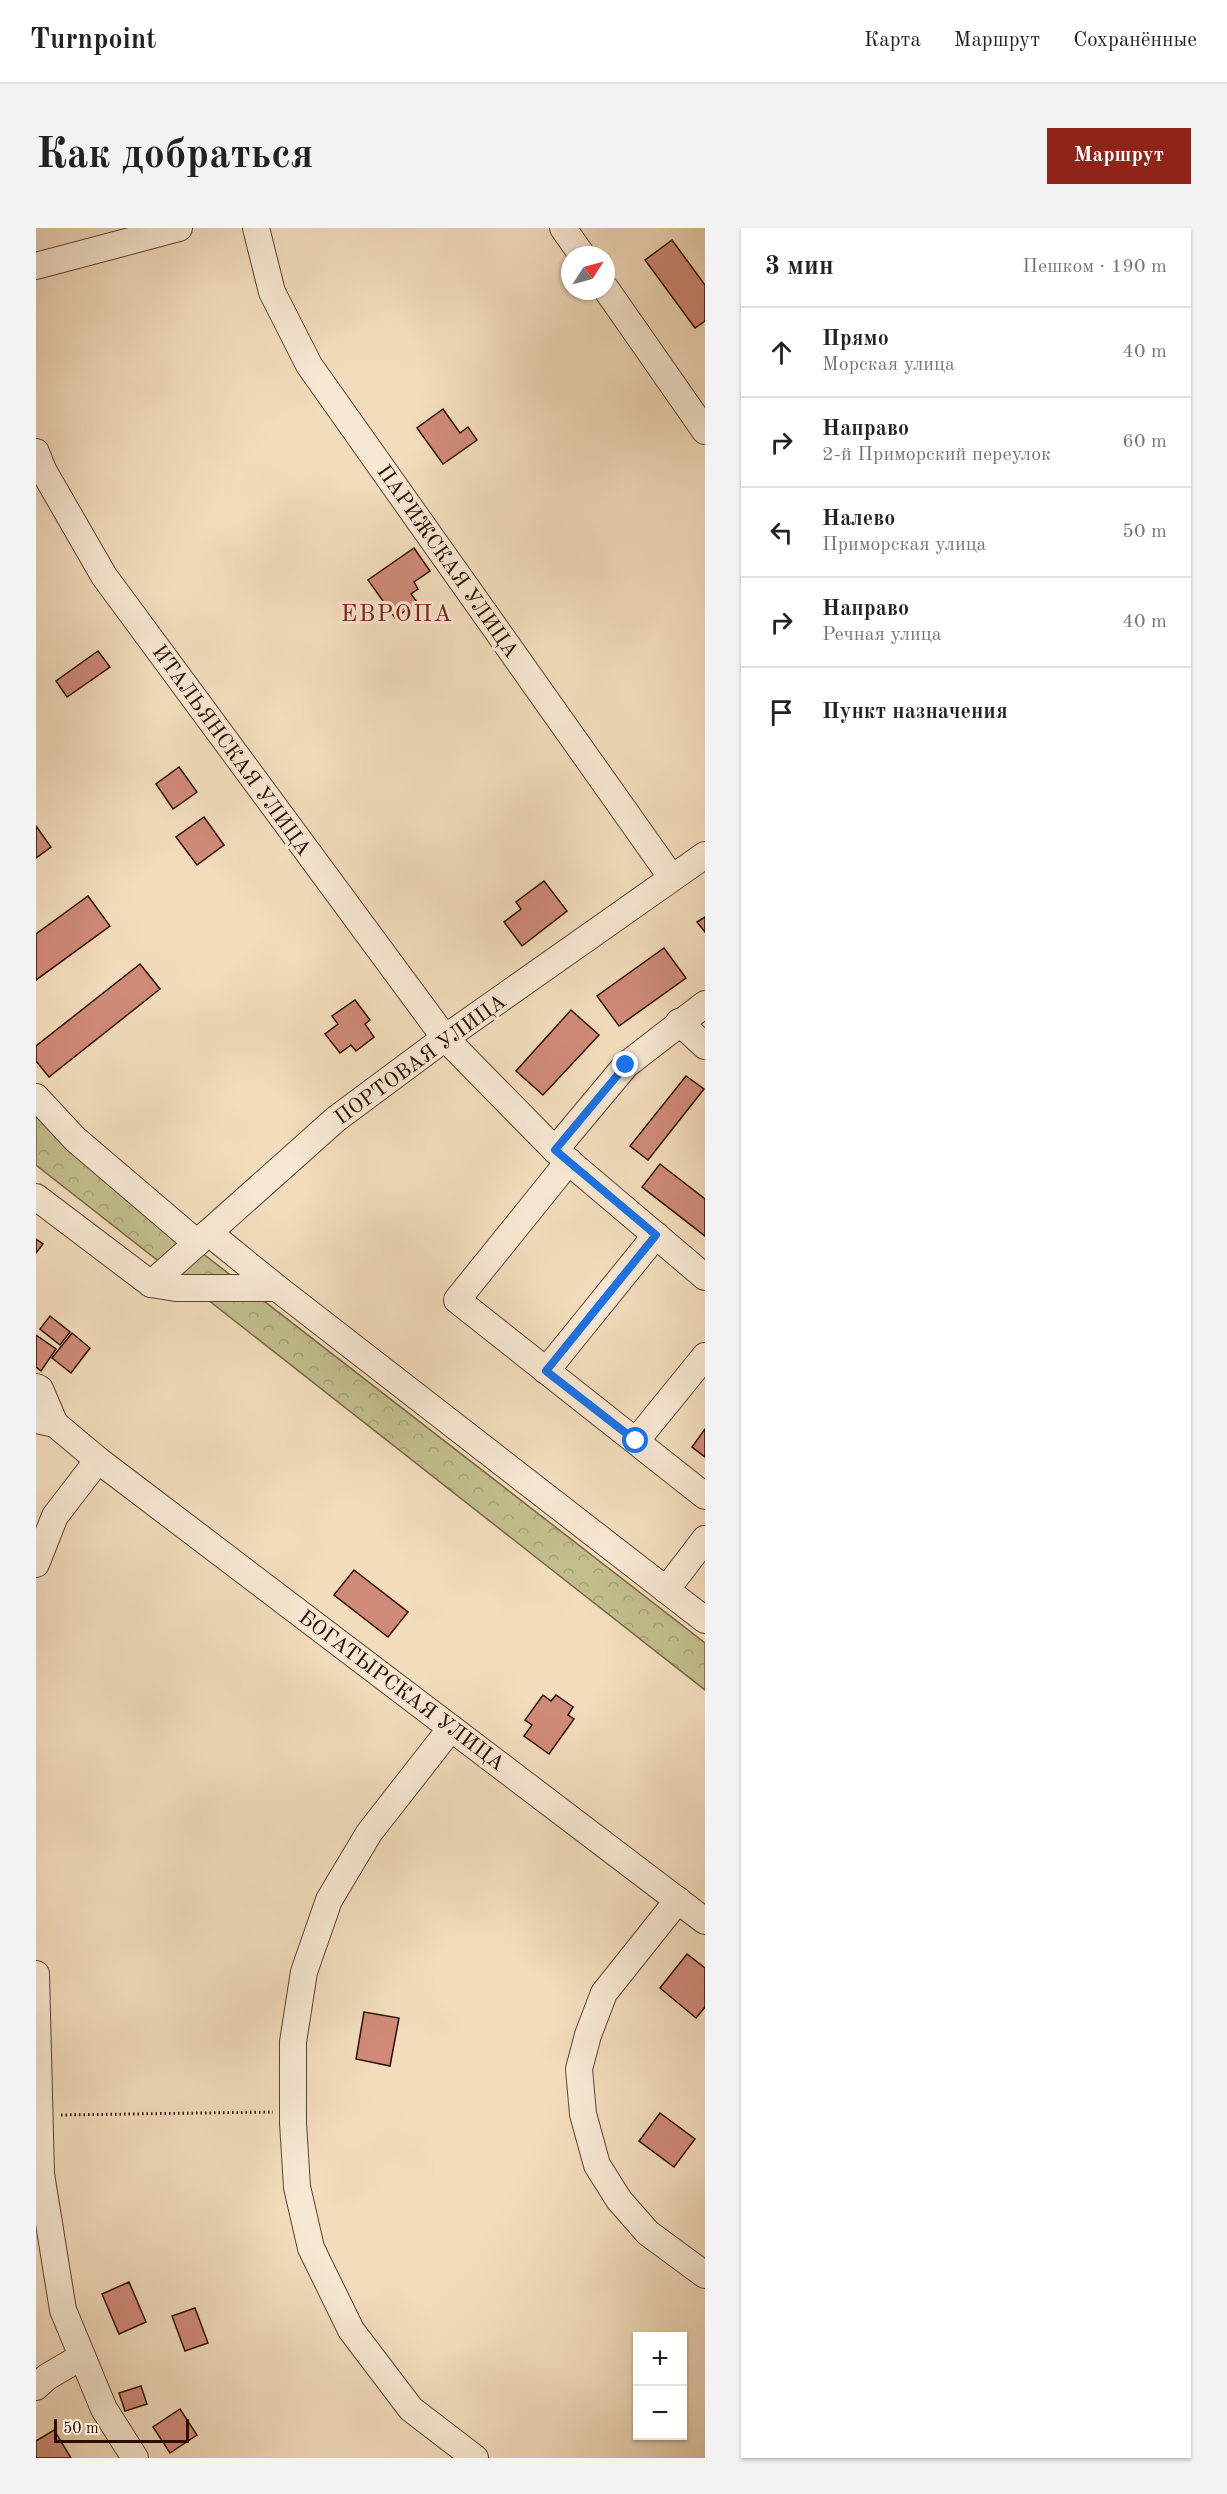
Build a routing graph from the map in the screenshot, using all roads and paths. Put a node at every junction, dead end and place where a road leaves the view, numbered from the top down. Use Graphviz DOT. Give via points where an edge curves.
graph roads {
  1 [pos="179,228"];
  2 [pos="256,228"];
  3 [pos="563,228"];
  4 [pos="576,246"];
  5 [pos="36,266"];
  6 [pos="614,300"];
  7 [pos="705,431"];
  8 [pos="36,452"];
  9 [pos="705,855"];
  10 [pos="672,878"];
  11 [pos="705,1004"];
  12 [pos="679,1022"];
  13 [pos="445,1038"];
  14 [pos="705,1046"];
  15 [pos="36,1097"];
  16 [pos="562,1156"];
  17 [pos="36,1197"];
  18 [pos="656,1235"];
  19 [pos="203,1238"];
  20 [pos="705,1276"];
  21 [pos="151,1284"];
  22 [pos="277,1288"];
  23 [pos="705,1356"];
  24 [pos="546,1371"];
  25 [pos="36,1387"];
  26 [pos="46,1422"];
  27 [pos="636,1441"];
  28 [pos="98,1460"];
  29 [pos="705,1496"];
  30 [pos="705,1539"];
  31 [pos="36,1564"];
  32 [pos="666,1590"];
  33 [pos="705,1620"];
  34 [pos="451,1728"];
  35 [pos="678,1900"];
  36 [pos="705,1921"];
  37 [pos="36,1974"];
  38 [pos="293,2112"];
  39 [pos="39,2115"];
  40 [pos="705,2275"];
  41 [pos="81,2357"];
  42 [pos="36,2387"];
  43 [pos="135,2458"];
  44 [pos="475,2458"];
  1 -- 5 [label="street"];
  2 -- 10 [label="street, ПАРИЖСКАЯ УЛИЦА" via="272,292 309,365"];
  3 -- 4 [label="street"];
  6 -- 7 [label="street"];
  8 -- 13 [label="street, ИТАЛЬЯНСКАЯ УЛИЦА" via="104,576"];
  9 -- 10 [label="street, ПОРТОВАЯ УЛИЦА"];
  10 -- 13 [label="street, ПОРТОВАЯ УЛИЦА"];
  11 -- 12 [label="street"];
  12 -- 14 [label="street"];
  12 -- 16 [label="street" via="626,1065"];
  13 -- 16 [label="street, ИТАЛЬЯНСКАЯ УЛИЦА"];
  13 -- 19 [label="street, ПОРТОВАЯ УЛИЦА" via="336,1119"];
  15 -- 19 [label="street" via="75,1139"];
  16 -- 18 [label="street, ИТАЛЬЯНСКАЯ УЛИЦА"];
  16 -- 24 [label="street" via="457,1300"];
  17 -- 21 [label="street"];
  18 -- 20 [label="street, ИТАЛЬЯНСКАЯ УЛИЦА"];
  18 -- 24 [label="street"];
  19 -- 21 [label="street, ПОРТОВАЯ УЛИЦА"];
  19 -- 22 [label="street"];
  21 -- 22 [label="street" via="176,1288"];
  22 -- 32 [label="street"];
  23 -- 27 [label="street"];
  24 -- 27 [label="street"];
  25 -- 26 [label="street" via="40,1389"];
  26 -- 28 [label="street, БОГАТЫРСКАЯ УЛИЦА"];
  27 -- 29 [label="street"];
  28 -- 31 [label="street" via="55,1516"];
  28 -- 34 [label="street, БОГАТЫРСКАЯ УЛИЦА"];
  30 -- 32 [label="street"];
  32 -- 33 [label="street"];
  34 -- 35 [label="street, БОГАТЫРСКАЯ УЛИЦА"];
  34 -- 38 [label="street" via="369,1833 329,1900 304,1972 293,2042"];
  35 -- 36 [label="street, БОГАТЫРСКАЯ УЛИЦА"];
  35 -- 40 [label="street" via="604,1993 579,2069 584,2114 597,2166 619,2200 648,2233"];
  37 -- 39 [label="street"];
  38 -- 39 [label="path"];
  38 -- 44 [label="street" via="297,2187 311,2248 351,2330 411,2409"];
  39 -- 41 [label="street" via="41,2174 63,2310"];
  41 -- 42 [label="street"];
  41 -- 43 [label="street" via="104,2409"];
}
